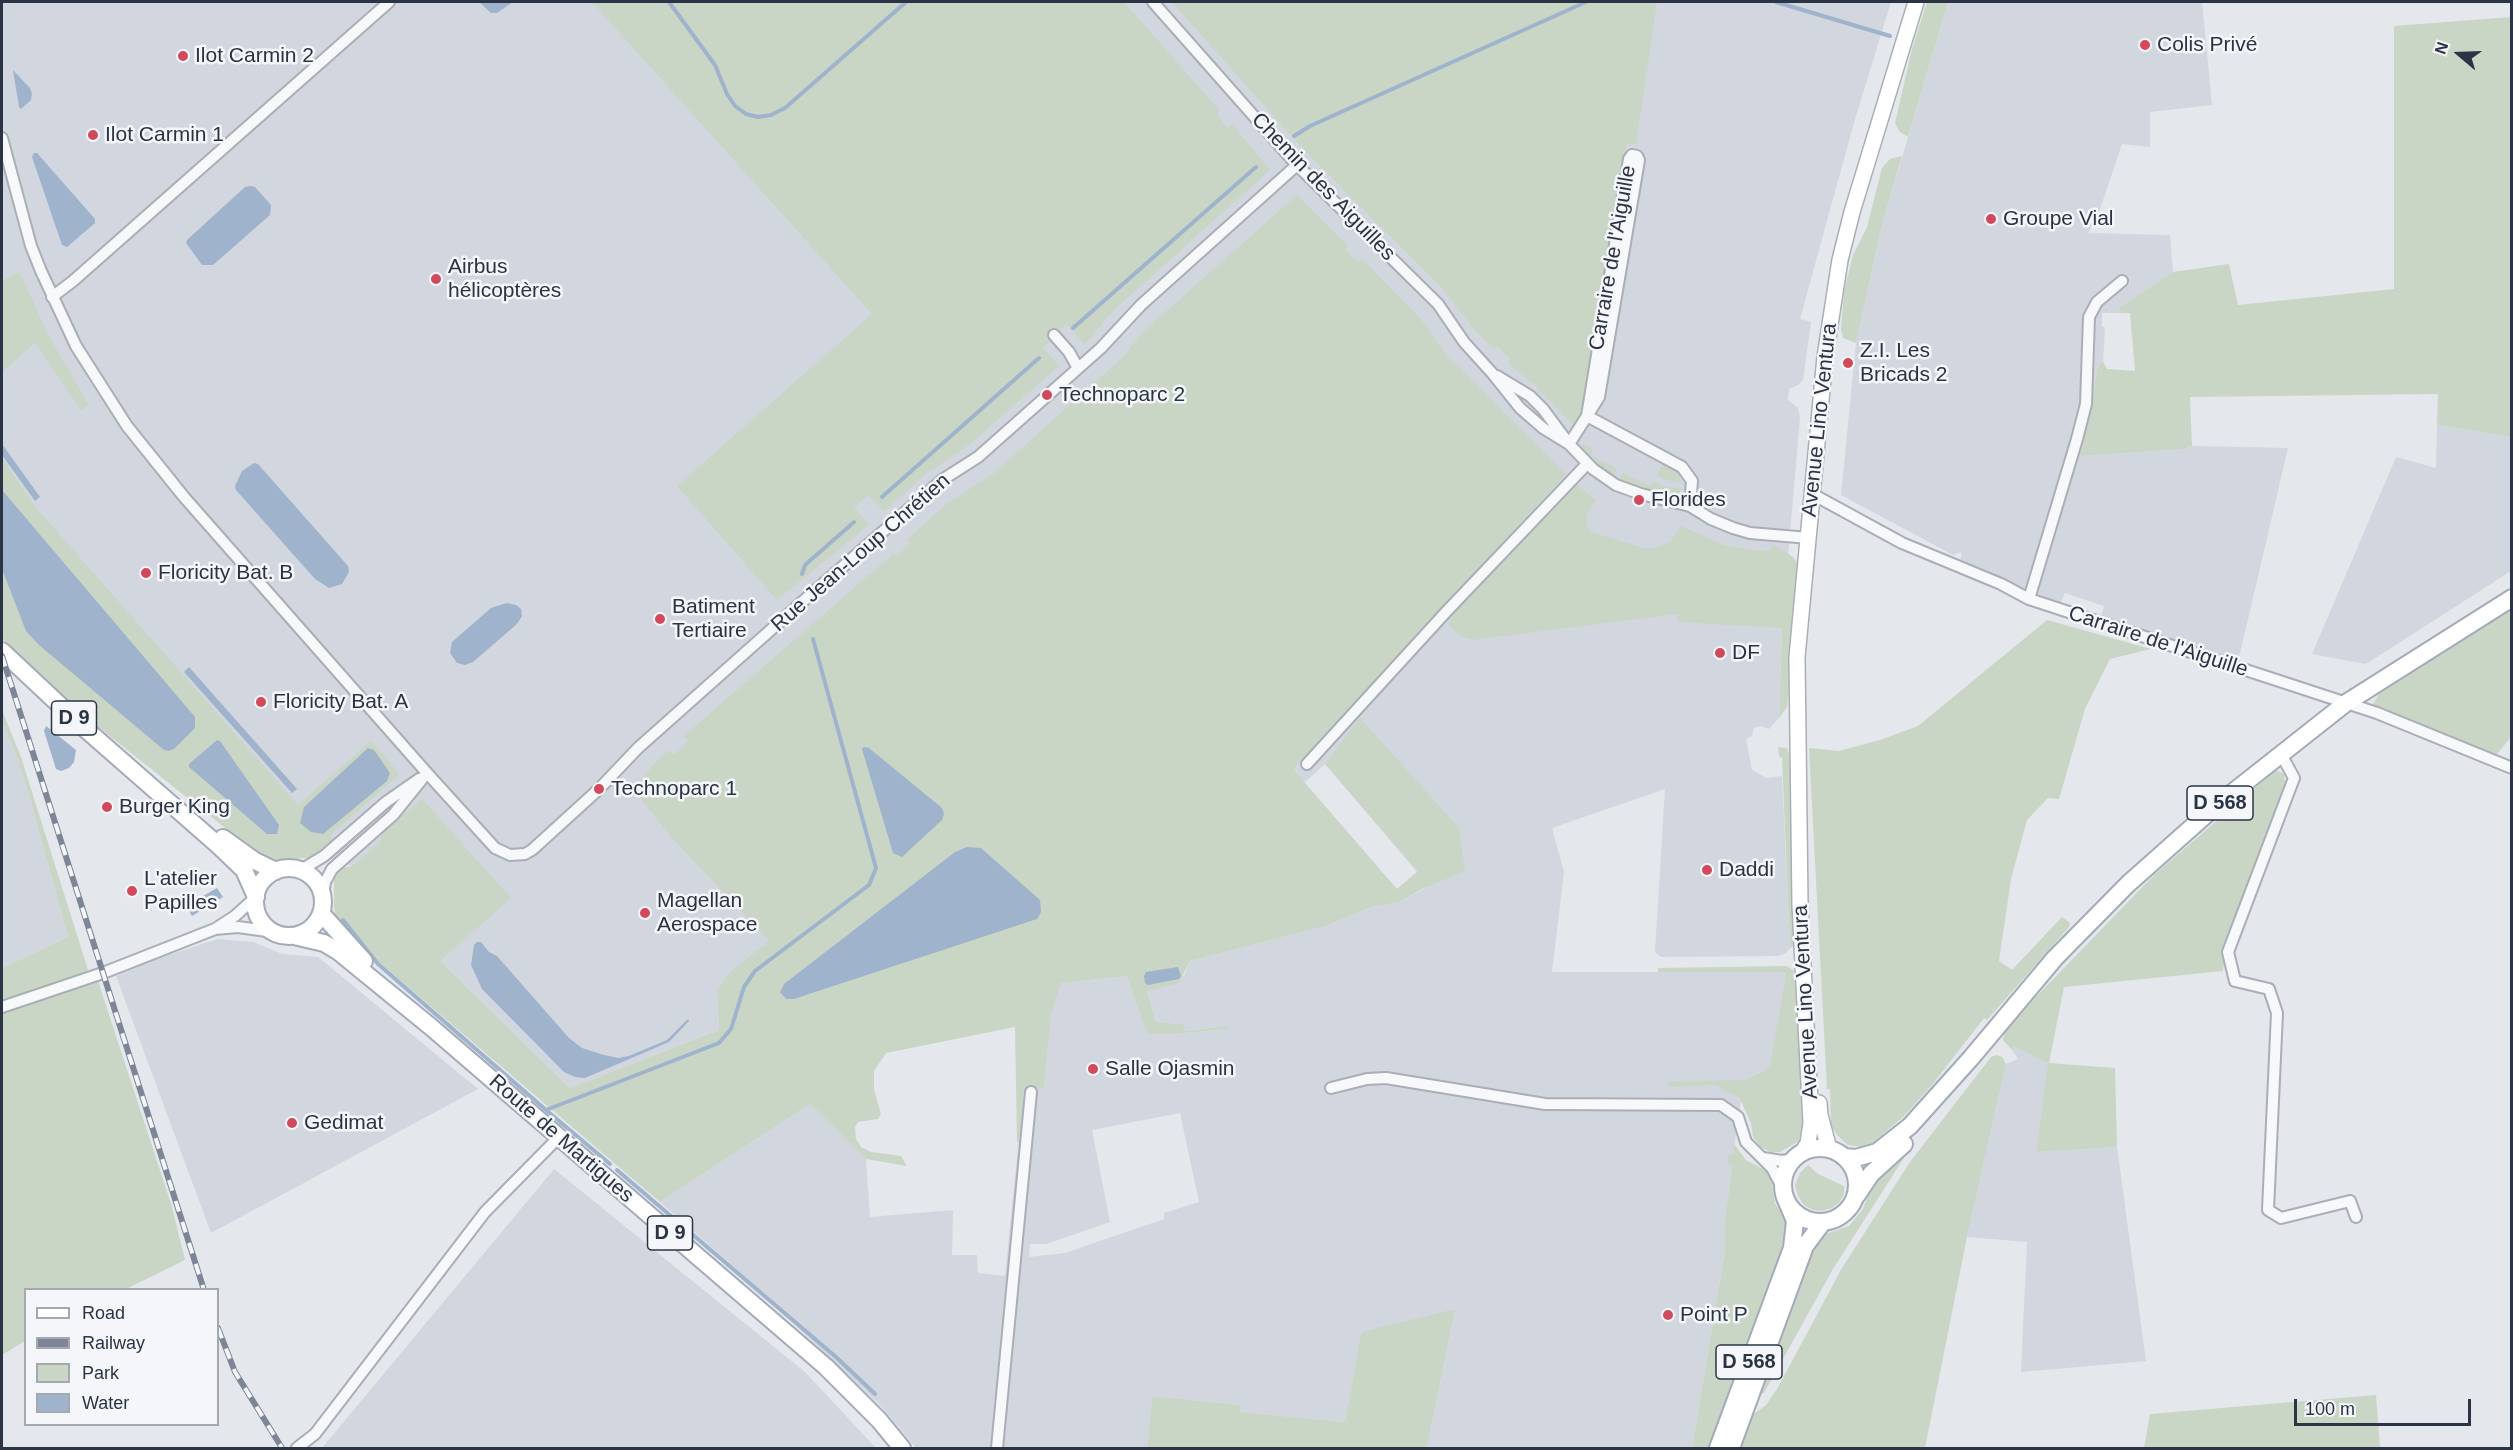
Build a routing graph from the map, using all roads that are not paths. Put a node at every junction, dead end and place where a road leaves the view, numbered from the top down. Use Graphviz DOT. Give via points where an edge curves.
graph roads {
  1 [pos="389,2"];
  2 [pos="1153,2"];
  3 [pos="1916,2"];
  4 [pos="2,138"];
  5 [pos="1298,165"];
  6 [pos="2122,281"];
  7 [pos="52,297"];
  8 [pos="1054,335"];
  9 [pos="1078,368"];
  10 [pos="1587,416"];
  11 [pos="1569,444"];
  12 [pos="1587,464"];
  13 [pos="1814,495"];
  14 [pos="1690,506"];
  15 [pos="1809,538"];
  16 [pos="2511,598"];
  17 [pos="2029,599"];
  18 [pos="2,651"];
  19 [pos="2346,703"];
  20 [pos="2281,754"];
  21 [pos="1307,764"];
  22 [pos="2511,768"];
  23 [pos="427,774"];
  24 [pos="149,783"];
  25 [pos="1801,849"];
  26 [pos="301,870"];
  27 [pos="276,871"];
  28 [pos="256,897"];
  29 [pos="322,904"];
  30 [pos="214,929"];
  31 [pos="274,932"];
  32 [pos="294,936"];
  33 [pos="2,1007"];
  34 [pos="431,1027"];
  35 [pos="1971,1058"];
  36 [pos="1331,1088"];
  37 [pos="1031,1092"];
  38 [pos="559,1137"];
  39 [pos="1829,1149"];
  40 [pos="1798,1156"];
  41 [pos="1760,1157"];
  42 [pos="1844,1157"];
  43 [pos="1785,1195"];
  44 [pos="1857,1195"];
  45 [pos="2356,1217"];
  46 [pos="1823,1222"];
  47 [pos="897,1446"];
  48 [pos="297,1449"];
  49 [pos="997,1449"];
  50 [pos="1718,1449"];
  51 [pos="1731,1449"];
  1 -- 7 [label="street"];
  2 -- 5 [label="street, Chemin des Aiguilles"];
  3 -- 13 [label="main road, Avenue Lino Ventura" via="1840,260 1825,357"];
  4 -- 7 [label="street, Rue Jean-Loup Chrétien" via="31,246"];
  5 -- 9 [label="street, Rue Jean-Loup Chrétien" via="1141,305"];
  5 -- 11 [label="street, Chemin des Aiguilles" via="1438,304 1508,395 1533,420"];
  6 -- 17 [label="street" via="2092,309 2089,317 2085,404 2078,439"];
  7 -- 23 [label="street, Rue Jean-Loup Chrétien" via="76,346 153,461"];
  8 -- 9 [label="street"];
  9 -- 23 [label="street, Rue Jean-Loup Chrétien" via="978,457 942,480 792,611 638,748 532,850 510,855 495,848"];
  10 -- 10 [label="street, Carraire de l'Aiguille" via="1599,398 1639,160 1634,155 1629,159"];
  10 -- 11 [label="street, Carraire de l'Aiguille"];
  10 -- 14 [label="street" via="1682,467 1692,481"];
  11 -- 12 [label="street"];
  12 -- 14 [label="street" via="1622,487"];
  12 -- 21 [label="street"];
  13 -- 15 [label="main road, Avenue Lino Ventura"];
  13 -- 17 [label="street, Carraire de l'Aiguille" via="1902,543"];
  14 -- 15 [label="street" via="1711,519 1750,533"];
  15 -- 25 [label="main road, Avenue Lino Ventura" via="1797,657"];
  16 -- 19 [label="main road, D 568"];
  17 -- 19 [label="street, Carraire de l'Aiguille"];
  18 -- 24 [label="main road, D 9"];
  19 -- 20 [label="main road, D 568"];
  19 -- 22 [label="street, Carraire de l'Aiguille"];
  20 -- 35 [label="main road, D 568" via="2128,884 2055,958"];
  20 -- 45 [label="street" via="2294,778 2228,952 2235,981 2268,989 2277,1013 2268,1210 2282,1218 2350,1201"];
  23 -- 26 [label="street"];
  23 -- 29 [label="street" via="393,815 332,869 325,882"];
  24 -- 27 [label="main road, D 9" via="255,861"];
  24 -- 28 [label="main road, D 9" via="244,870"];
  25 -- 39 [label="main road, Avenue Lino Ventura" via="1813,961 1820,1115"];
  25 -- 40 [label="main road, Avenue Lino Ventura" via="1800,904 1811,1123 1808,1143"];
  26 -- 27 [label="main road"];
  26 -- 29 [label="main road" via="315,880"];
  27 -- 28 [label="main road" via="266,877"];
  28 -- 30 [label="street"];
  28 -- 31 [label="main road" via="259,918"];
  29 -- 32 [label="main road" via="311,928"];
  29 -- 34 [label="main road, Route de Martigues / D 9" via="359,957"];
  30 -- 31 [label="street" via="238,927"];
  30 -- 33 [label="street"];
  31 -- 32 [label="main road"];
  32 -- 34 [label="main road, Route de Martigues / D 9" via="324,943 339,952"];
  34 -- 38 [label="main road, Route de Martigues / D 9"];
  35 -- 42 [label="main road" via="1892,1142 1869,1155"];
  35 -- 44 [label="main road" via="1911,1138 1871,1174"];
  36 -- 41 [label="street" via="1386,1078 1545,1104 1715,1104 1736,1114 1746,1142"];
  37 -- 49 [label="street"];
  38 -- 47 [label="main road, Route de Martigues / D 9" via="826,1367 879,1420"];
  38 -- 48 [label="street" via="485,1212 315,1434"];
  39 -- 40 [label="main road" via="1817,1148"];
  39 -- 42 [label="main road"];
  40 -- 41 [label="street" via="1782,1161"];
  40 -- 43 [label="main road" via="1784,1176"];
  41 -- 43 [label="street" via="1777,1175"];
  42 -- 44 [label="main road" via="1855,1171"];
  43 -- 46 [label="main road" via="1794,1212 1805,1219"];
  43 -- 50 [label="main road, D 568" via="1795,1221 1792,1248"];
  44 -- 46 [label="main road" via="1842,1216"];
  46 -- 51 [label="main road, D 568" via="1805,1246"];
}
